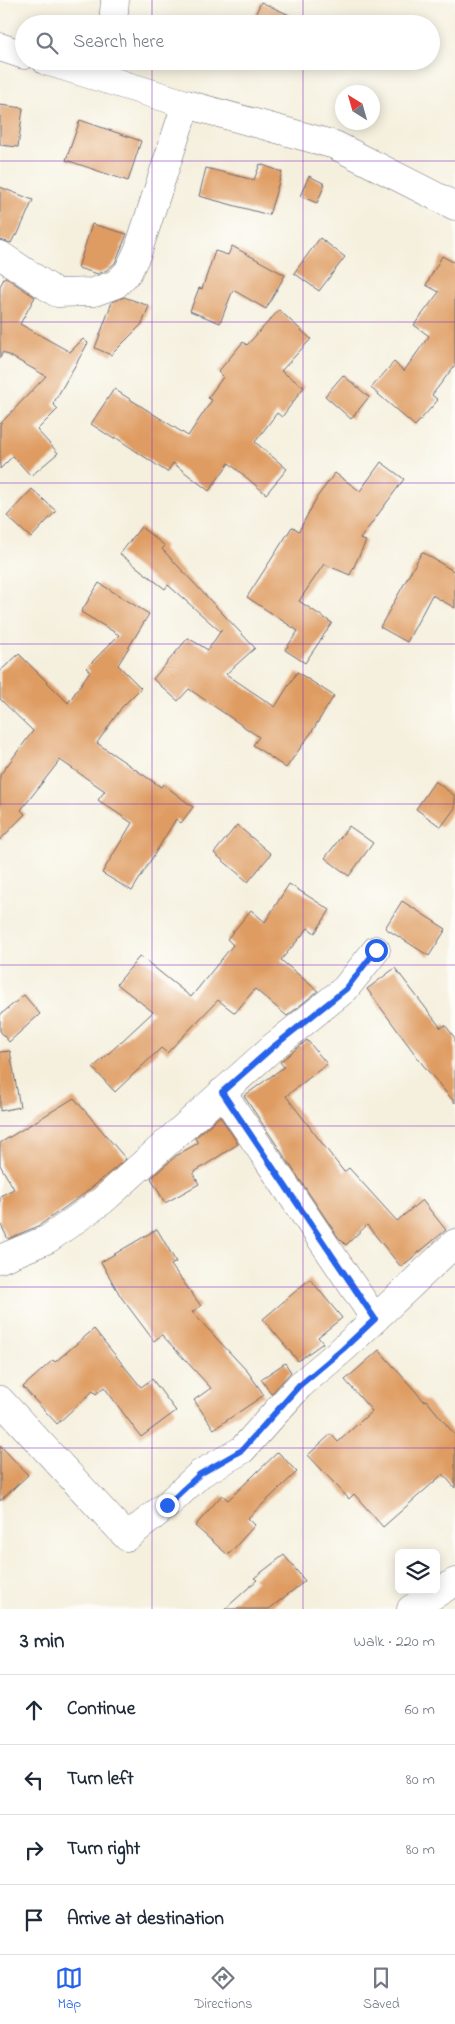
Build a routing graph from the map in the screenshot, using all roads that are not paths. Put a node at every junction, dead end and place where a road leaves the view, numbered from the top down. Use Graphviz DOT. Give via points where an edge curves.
graph roads {
  1 [pos="115,0"];
  2 [pos="114,15"];
  3 [pos="0,47"];
  4 [pos="15,52"];
  5 [pos="108,70"];
  6 [pos="186,104"];
  7 [pos="454,201"];
  8 [pos="0,255"];
  9 [pos="376,950"];
  10 [pos="222,1092"];
  11 [pos="455,1243"];
  12 [pos="0,1259"];
  13 [pos="375,1319"];
  14 [pos="0,1400"];
  15 [pos="455,1582"];
  16 [pos="411,1609"];
  1 -- 2 [label="street"];
  3 -- 4 [label="street"];
  5 -- 6 [label="street"];
  6 -- 7 [label="street" via="335,145"];
  6 -- 8 [label="street" via="138,252 128,272 116,284 94,292 57,293"];
  9 -- 10 [label="street" via="346,989"];
  10 -- 12 [label="street" via="102,1201 48,1239"];
  10 -- 13 [label="street"];
  11 -- 13 [label="street"];
  13 -- 14 [label="street" via="299,1386 242,1450 200,1474 127,1537"];
  15 -- 16 [label="street"];
}
